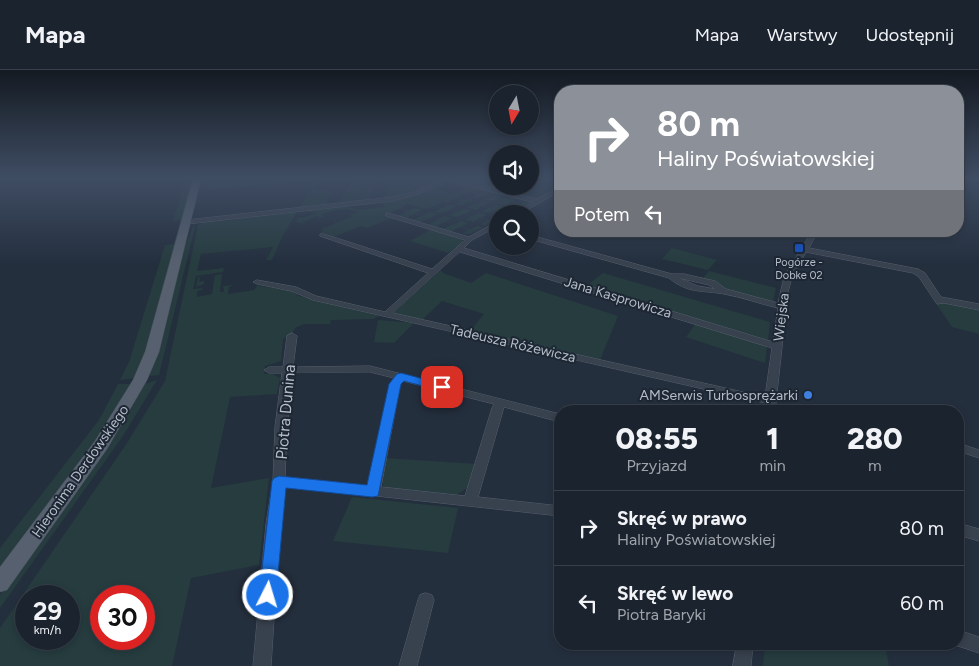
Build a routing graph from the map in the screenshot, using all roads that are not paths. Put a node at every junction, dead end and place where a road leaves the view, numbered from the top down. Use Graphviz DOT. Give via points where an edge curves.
graph roads {
  1 [pos="191,207"];
  2 [pos="323,207"];
  3 [pos="388,215"];
  4 [pos="187,222"];
  5 [pos="489,230"];
  6 [pos="322,235"];
  7 [pos="811,237"];
  8 [pos="470,239"];
  9 [pos="539,239"];
  10 [pos="458,249"];
  11 [pos="804,249"];
  12 [pos="432,272"];
  13 [pos="257,282"];
  14 [pos="782,306"];
  15 [pos="979,307"];
  16 [pos="386,315"];
  17 [pos="292,336"];
  18 [pos="777,346"];
  19 [pos="289,369"];
  20 [pos="268,370"];
  21 [pos="401,377"];
  22 [pos="501,403"];
  23 [pos="766,405"];
  24 [pos="770,405"];
  25 [pos="554,416"];
  26 [pos="964,450"];
  27 [pos="979,454"];
  28 [pos="279,481"];
  29 [pos="372,492"];
  30 [pos="470,501"];
  31 [pos="554,510"];
  32 [pos="964,531"];
  33 [pos="979,535"];
  34 [pos="0,583"];
  35 [pos="426,600"];
  36 [pos="964,640"];
  37 [pos="979,645"];
  38 [pos="744,650"];
  39 [pos="262,666"];
  40 [pos="408,666"];
  41 [pos="742,666"];
  1 -- 4 [label="main road, Hieronima Derdowskiego"];
  2 -- 4 [label="street"];
  3 -- 8 [label="street"];
  4 -- 34 [label="main road, Hieronima Derdowskiego" via="152,352 140,380 101,445"];
  5 -- 8 [label="street"];
  6 -- 12 [label="street"];
  7 -- 11 [label="street, Wiejska"];
  8 -- 10 [label="street"];
  9 -- 14 [label="street" via="672,276 696,288 723,291"];
  10 -- 12 [label="street"];
  10 -- 18 [label="street, Jana Kasprowicza"];
  11 -- 14 [label="street, Wiejska" via="788,276"];
  11 -- 15 [label="street" via="915,271 922,274 939,300"];
  12 -- 16 [label="street"];
  13 -- 16 [label="street, Tadeusza Różewicza"];
  14 -- 18 [label="street, Wiejska"];
  16 -- 23 [label="street, Tadeusza Różewicza"];
  17 -- 19 [label="street, Piotra Dunina"];
  18 -- 24 [label="street, Wiejska"];
  19 -- 20 [label="street"];
  19 -- 21 [label="street" via="362,368"];
  19 -- 28 [label="street, Piotra Dunina" via="281,426"];
  21 -- 22 [label="street"];
  21 -- 29 [label="street" via="395,384"];
  22 -- 25 [label="street"];
  22 -- 30 [label="street"];
  26 -- 27 [label="street"];
  28 -- 29 [label="street"];
  28 -- 39 [label="street, Piotra Dunina"];
  29 -- 30 [label="street"];
  30 -- 31 [label="street"];
  32 -- 33 [label="street"];
  35 -- 40 [label="street"];
  36 -- 37 [label="street"];
  38 -- 41 [label="street"];
}
